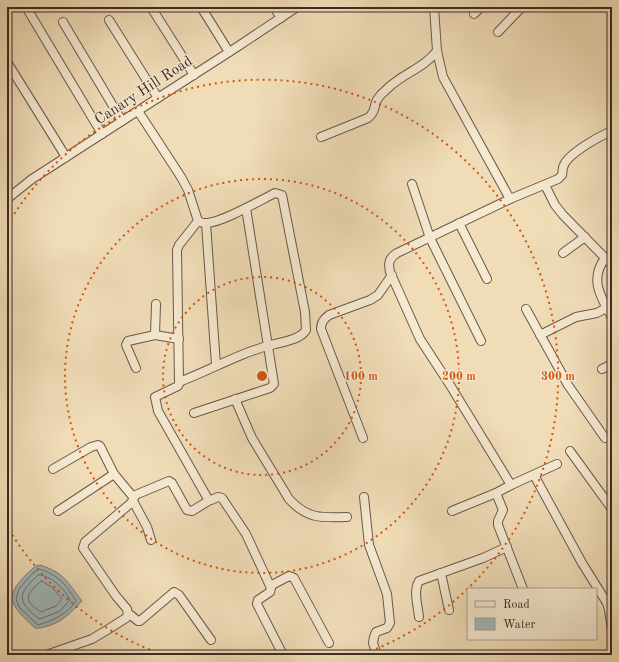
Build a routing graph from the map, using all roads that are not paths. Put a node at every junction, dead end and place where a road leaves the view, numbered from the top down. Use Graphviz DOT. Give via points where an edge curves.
graph roads {
  1 [pos="26,7"];
  2 [pos="151,7"];
  3 [pos="201,7"];
  4 [pos="274,7"];
  5 [pos="297,7"];
  6 [pos="434,7"];
  7 [pos="481,7"];
  8 [pos="522,7"];
  9 [pos="474,14"];
  10 [pos="281,18"];
  11 [pos="109,20"];
  12 [pos="63,22"];
  13 [pos="498,32"];
  14 [pos="437,51"];
  15 [pos="230,52"];
  16 [pos="7,62"];
  17 [pos="194,75"];
  18 [pos="158,98"];
  19 [pos="138,111"];
  20 [pos="122,122"];
  21 [pos="612,131"];
  22 [pos="102,134"];
  23 [pos="320,137"];
  24 [pos="66,157"];
  25 [pos="412,184"];
  26 [pos="545,185"];
  27 [pos="7,199"];
  28 [pos="510,199"];
  29 [pos="246,208"];
  30 [pos="202,222"];
  31 [pos="459,223"];
  32 [pos="585,237"];
  33 [pos="430,238"];
  34 [pos="563,253"];
  35 [pos="605,258"];
  36 [pos="612,265"];
  37 [pos="392,275"];
  38 [pos="487,279"];
  39 [pos="156,304"];
  40 [pos="606,308"];
  41 [pos="526,309"];
  42 [pos="612,318"];
  43 [pos="155,335"];
  44 [pos="540,335"];
  45 [pos="179,338"];
  46 [pos="481,341"];
  47 [pos="267,346"];
  48 [pos="612,364"];
  49 [pos="216,365"];
  50 [pos="136,368"];
  51 [pos="602,369"];
  52 [pos="179,382"];
  53 [pos="235,399"];
  54 [pos="194,413"];
  55 [pos="363,438"];
  56 [pos="605,438"];
  57 [pos="570,451"];
  58 [pos="557,464"];
  59 [pos="54,469"];
  60 [pos="114,474"];
  61 [pos="534,475"];
  62 [pos="511,485"];
  63 [pos="496,493"];
  64 [pos="364,497"];
  65 [pos="133,498"];
  66 [pos="210,500"];
  67 [pos="612,509"];
  68 [pos="58,511"];
  69 [pos="452,511"];
  70 [pos="347,516"];
  71 [pos="151,540"];
  72 [pos="507,547"];
  73 [pos="441,573"];
  74 [pos="270,586"];
  75 [pos="523,588"];
  76 [pos="449,610"];
  77 [pos="128,613"];
  78 [pos="419,617"];
  79 [pos="612,630"];
  80 [pos="211,640"];
  81 [pos="330,643"];
  82 [pos="46,655"];
  83 [pos="283,655"];
  84 [pos="377,655"];
  1 -- 22 [label="street"];
  2 -- 17 [label="street"];
  3 -- 15 [label="street"];
  4 -- 10 [label="street"];
  5 -- 10 [label="street, Canary Hill Road"];
  6 -- 14 [label="street"];
  7 -- 9 [label="street"];
  8 -- 13 [label="street"];
  10 -- 15 [label="street, Canary Hill Road"];
  11 -- 18 [label="street"];
  12 -- 20 [label="street"];
  14 -- 23 [label="street" via="422,66 400,78 387,89 368,118"];
  14 -- 28 [label="street" via="443,77"];
  15 -- 17 [label="street, Canary Hill Road"];
  16 -- 24 [label="street"];
  17 -- 18 [label="street, Canary Hill Road"];
  18 -- 19 [label="street, Canary Hill Road"];
  19 -- 20 [label="street, Canary Hill Road"];
  19 -- 30 [label="street" via="181,177"];
  20 -- 22 [label="street, Canary Hill Road"];
  21 -- 26 [label="street" via="584,146 566,162 561,177"];
  22 -- 24 [label="street, Canary Hill Road"];
  24 -- 27 [label="street, Canary Hill Road"];
  25 -- 33 [label="street"];
  26 -- 28 [label="street"];
  26 -- 32 [label="street" via="555,205"];
  28 -- 31 [label="street"];
  29 -- 30 [label="street" via="227,217"];
  29 -- 47 [label="street"];
  29 -- 47 [label="street" via="275,193 283,197 305,312 304,333 285,342"];
  30 -- 45 [label="street" via="177,250"];
  30 -- 49 [label="street"];
  31 -- 33 [label="street"];
  31 -- 38 [label="street"];
  32 -- 34 [label="street"];
  32 -- 35 [label="street"];
  33 -- 37 [label="street" via="393,256 389,262"];
  33 -- 46 [label="street"];
  35 -- 36 [label="street"];
  35 -- 40 [label="street" via="596,276 597,286"];
  37 -- 55 [label="street" via="378,295 329,314 321,324"];
  37 -- 62 [label="street" via="420,339"];
  39 -- 43 [label="street"];
  40 -- 42 [label="street"];
  40 -- 44 [label="street" via="597,313 576,317"];
  41 -- 44 [label="street"];
  43 -- 45 [label="street"];
  43 -- 50 [label="street" via="127,342"];
  44 -- 56 [label="street" via="568,385"];
  45 -- 52 [label="street"];
  47 -- 49 [label="street"];
  47 -- 53 [label="street" via="273,385"];
  48 -- 51 [label="street"];
  49 -- 52 [label="street"];
  52 -- 66 [label="street" via="178,386 156,395 156,406 160,417"];
  53 -- 54 [label="street"];
  53 -- 70 [label="street" via="252,438 296,507 315,517"];
  57 -- 67 [label="street"];
  58 -- 61 [label="street"];
  59 -- 60 [label="street" via="96,445 100,446"];
  60 -- 65 [label="street"];
  60 -- 68 [label="street"];
  61 -- 62 [label="street"];
  61 -- 79 [label="street" via="607,604"];
  62 -- 63 [label="street"];
  63 -- 69 [label="street"];
  63 -- 72 [label="street" via="503,510 498,525"];
  64 -- 84 [label="street" via="369,545 386,590 390,623 387,628 376,632 373,643"];
  65 -- 66 [label="street" via="169,481 187,510 192,511"];
  65 -- 71 [label="street"];
  65 -- 77 [label="street" via="85,542 83,548"];
  66 -- 74 [label="street" via="218,497 223,499 246,534"];
  72 -- 73 [label="street"];
  72 -- 75 [label="street"];
  73 -- 76 [label="street"];
  73 -- 78 [label="street" via="423,579 416,586"];
  74 -- 81 [label="street" via="289,576 294,578"];
  74 -- 83 [label="street" via="271,591 257,602"];
  77 -- 80 [label="street" via="138,621 174,592 179,595"];
  77 -- 82 [label="street" via="126,618 99,635"];
}
